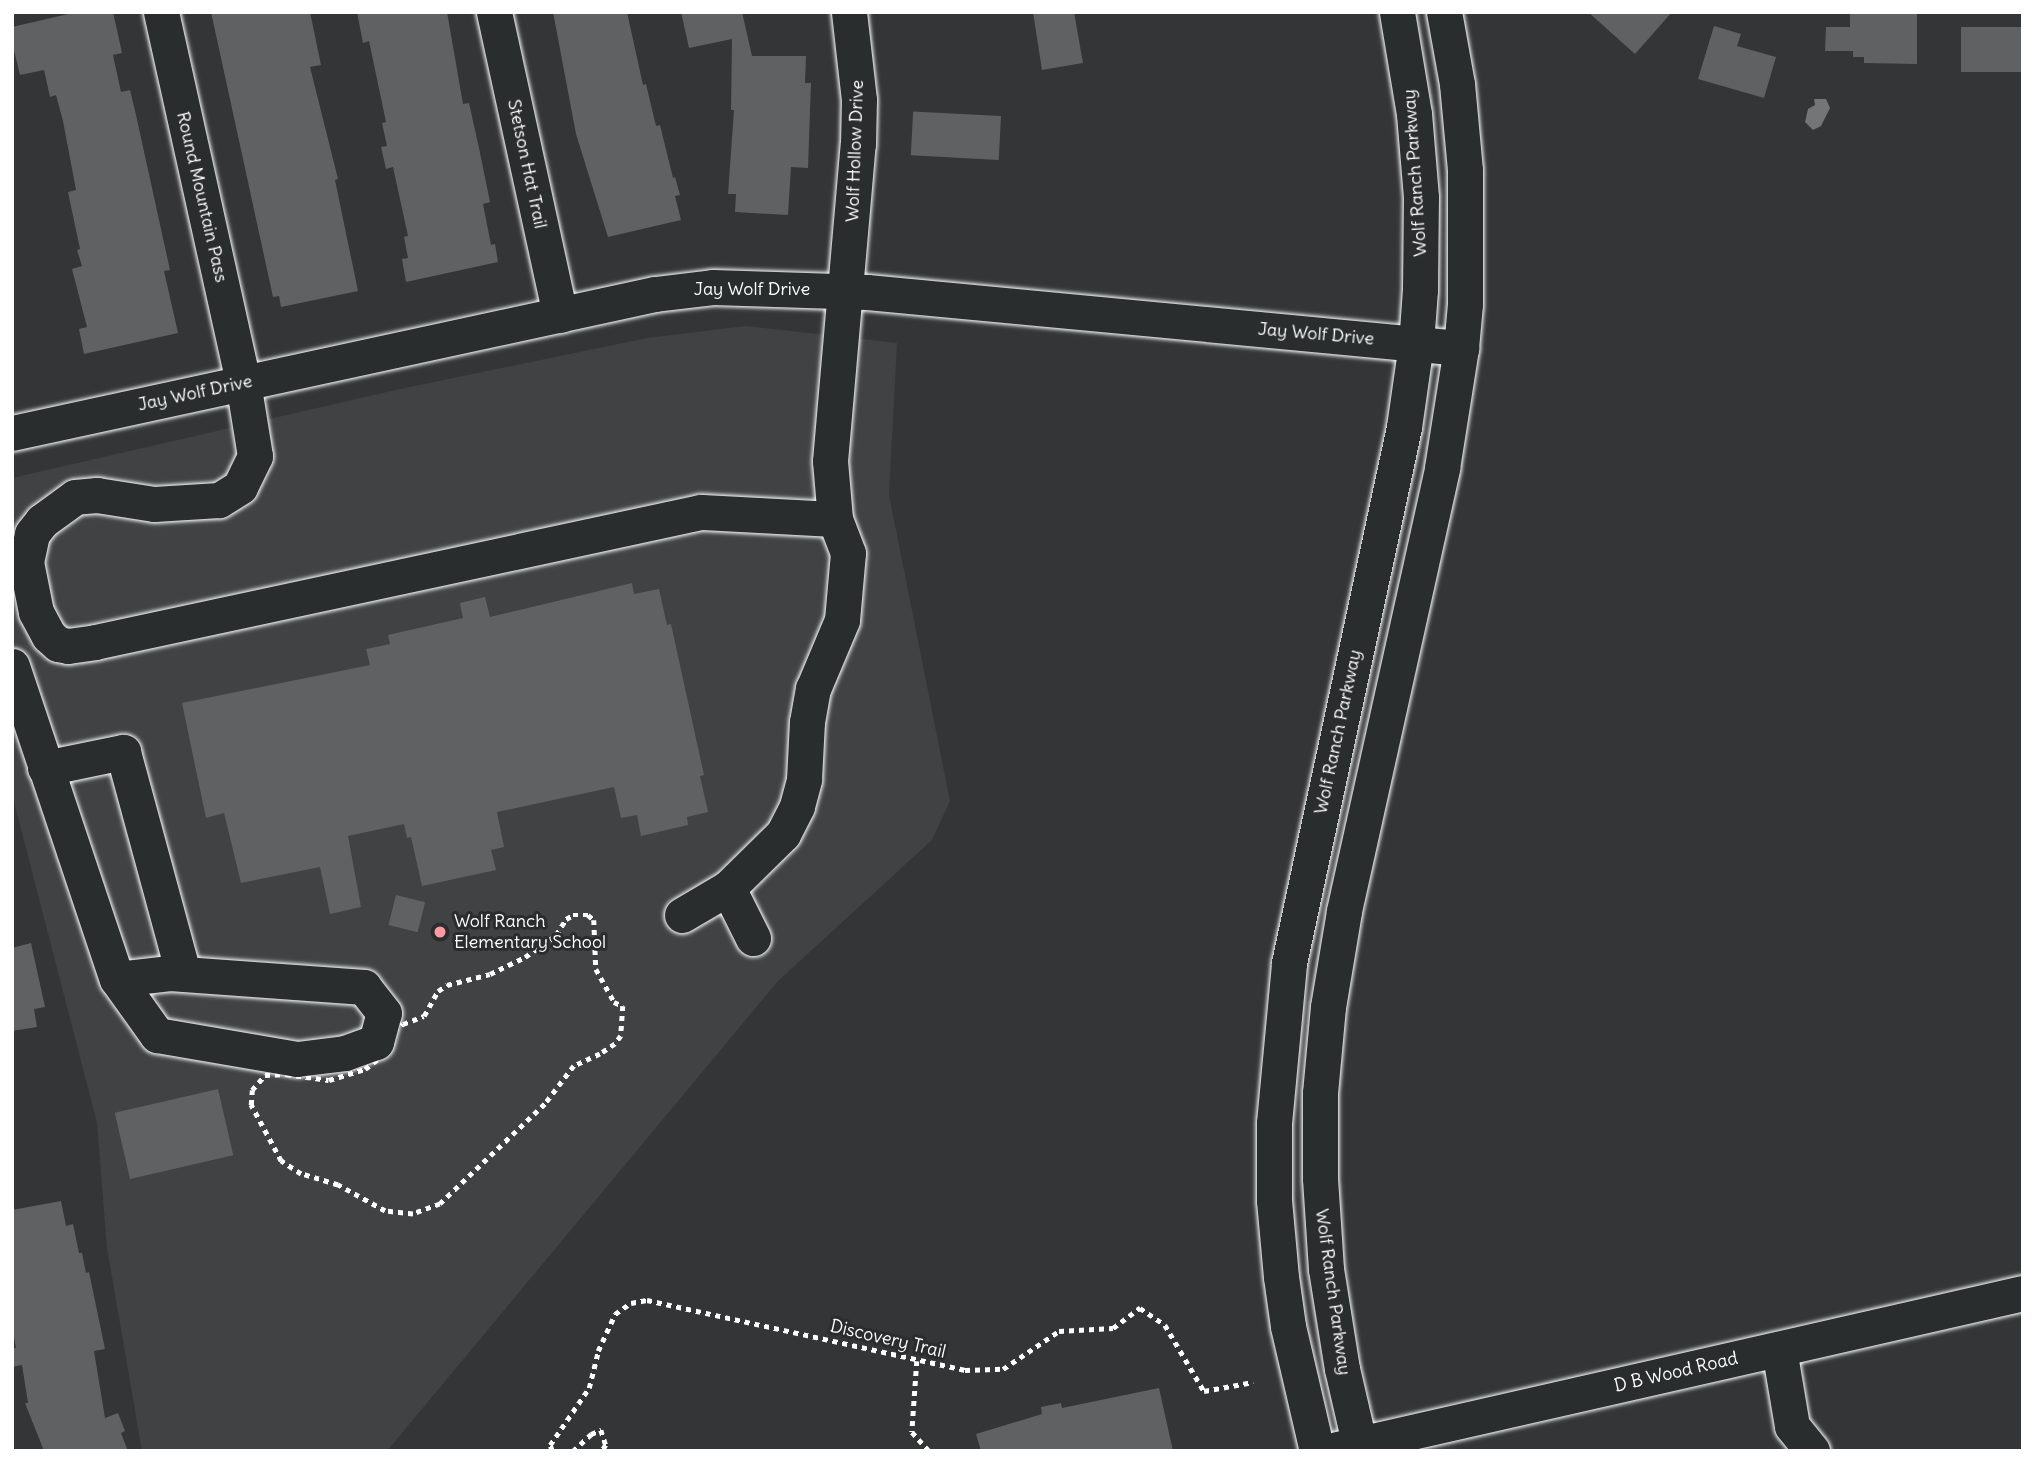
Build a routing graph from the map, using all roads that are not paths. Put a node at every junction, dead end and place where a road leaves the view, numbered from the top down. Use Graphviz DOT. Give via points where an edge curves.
graph roads {
  1 [pos="160,12"];
  2 [pos="494,12"];
  3 [pos="849,12"];
  4 [pos="1398,12"];
  5 [pos="1444,12"];
  6 [pos="846,290"];
  7 [pos="560,315"];
  8 [pos="1416,344"];
  9 [pos="1461,348"];
  10 [pos="243,382"];
  11 [pos="12,433"];
  12 [pos="835,519"];
  13 [pos="12,666"];
  14 [pos="45,768"];
  15 [pos="728,888"];
  16 [pos="682,915"];
  17 [pos="754,938"];
  18 [pos="183,973"];
  19 [pos="117,979"];
  20 [pos="2023,1293"];
  21 [pos="1779,1349"];
  22 [pos="1795,1443"];
  23 [pos="1350,1448"];
  24 [pos="1317,1451"];
  1 -- 10 [label="street, Round Mountain Pass"];
  2 -- 7 [label="street, Stetson Hat Trail"];
  3 -- 6 [label="street, Wolf Hollow Drive" via="859,100"];
  4 -- 8 [label="street, Wolf Ranch Parkway" via="1421,197"];
  5 -- 9 [label="street, Wolf Ranch Parkway" via="1465,170"];
  6 -- 7 [label="street, Jay Wolf Drive" via="713,287 655,294"];
  6 -- 8 [label="street, Jay Wolf Drive"];
  6 -- 12 [label="street, Wolf Hollow Drive" via="830,461"];
  7 -- 10 [label="street, Jay Wolf Drive"];
  8 -- 9 [label="street, Jay Wolf Drive"];
  8 -- 24 [label="street, Wolf Ranch Parkway" via="1404,427 1297,923 1280,1041 1273,1163 1278,1250 1288,1326"];
  9 -- 23 [label="street, Wolf Ranch Parkway" via="1442,468 1345,911 1323,1050 1322,1225"];
  10 -- 11 [label="street, Jay Wolf Drive"];
  10 -- 12 [label="street, Round Mountain Pass" via="255,456 240,487 219,500 154,504 97,495 75,498 42,521 32,534 26,562 36,612 48,636 58,644 95,642 701,512"];
  12 -- 15 [label="street, Wolf Hollow Drive" via="848,553 842,620 814,689 801,793 783,834"];
  13 -- 14 [label="street"];
  14 -- 18 [label="street" via="123,752"];
  14 -- 19 [label="street"];
  15 -- 16 [label="street, Wolf Hollow Drive"];
  15 -- 17 [label="street"];
  18 -- 19 [label="street"];
  18 -- 19 [label="street" via="364,986 384,1013 376,1042 345,1053 297,1059 175,1040 157,1035"];
  20 -- 21 [label="street, D B Wood Road"];
  21 -- 22 [label="street"];
  21 -- 23 [label="street, D B Wood Road"];
}
